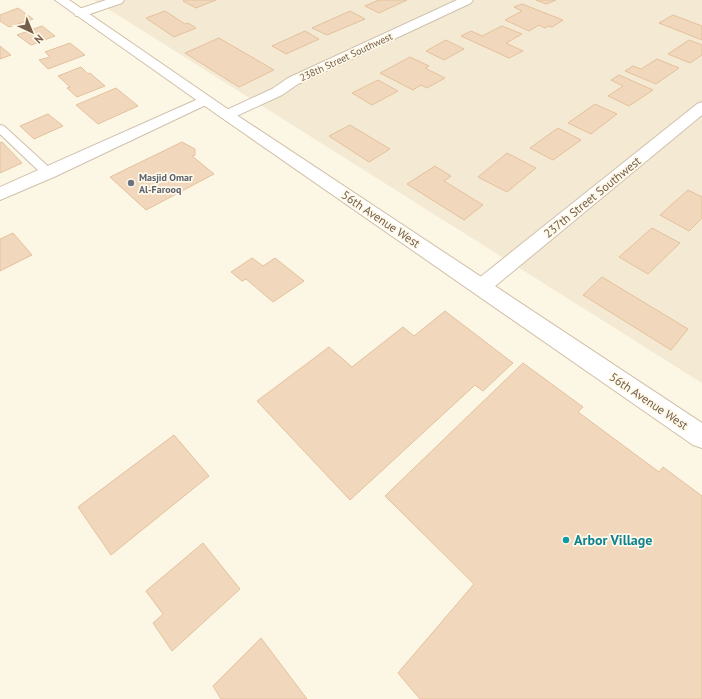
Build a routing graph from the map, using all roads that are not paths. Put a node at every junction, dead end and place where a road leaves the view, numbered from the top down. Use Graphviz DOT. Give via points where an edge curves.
graph roads {
  1 [pos="61,0"];
  2 [pos="118,0"];
  3 [pos="467,0"];
  4 [pos="80,13"];
  5 [pos="205,100"];
  6 [pos="702,107"];
  7 [pos="227,115"];
  8 [pos="2,132"];
  9 [pos="48,173"];
  10 [pos="0,194"];
  11 [pos="481,287"];
  12 [pos="702,437"];
  1 -- 4 [label="street, 56th Avenue West"];
  2 -- 4 [label="street"];
  3 -- 7 [label="street, 238th Street Southwest" via="293,81 278,92"];
  4 -- 5 [label="street, 56th Avenue West"];
  5 -- 7 [label="street, 56th Avenue West"];
  5 -- 9 [label="street"];
  6 -- 11 [label="street, 237th Street Southwest"];
  7 -- 11 [label="street, 56th Avenue West"];
  8 -- 9 [label="lane"];
  9 -- 10 [label="street"];
  11 -- 12 [label="street, 56th Avenue West"];
}
